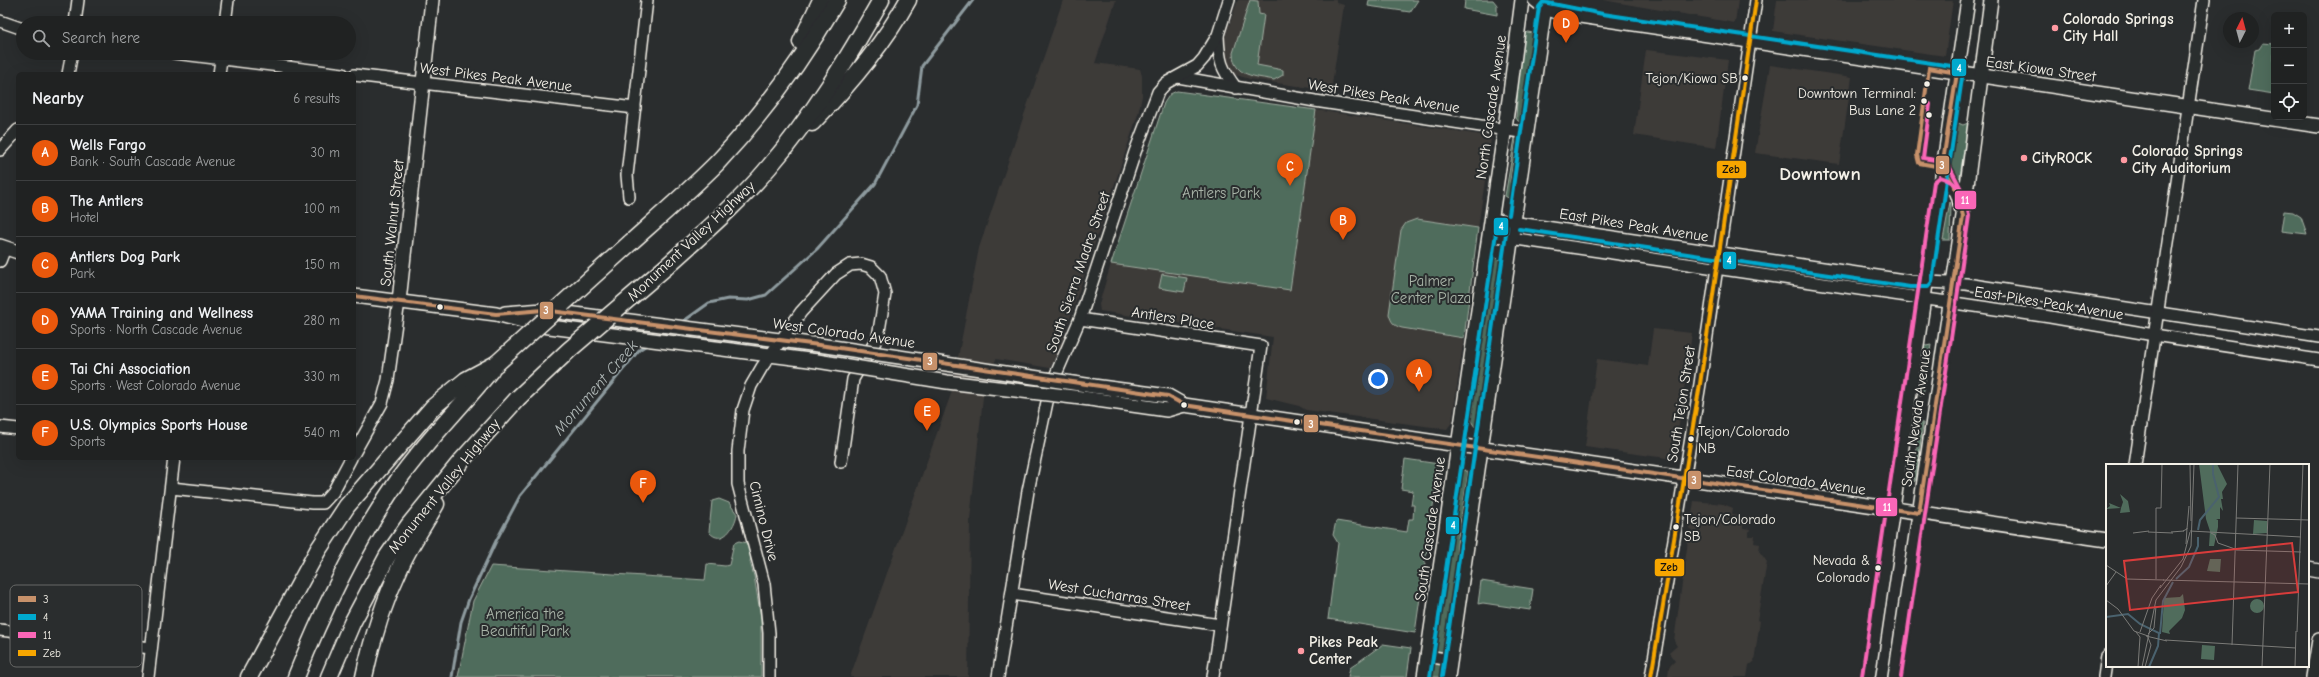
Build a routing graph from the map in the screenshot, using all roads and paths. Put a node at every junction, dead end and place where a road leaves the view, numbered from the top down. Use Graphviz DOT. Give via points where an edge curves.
graph roads {
  1 [pos="78,0"];
  2 [pos="228,0"];
  3 [pos="432,0"];
  4 [pos="647,0"];
  5 [pos="821,0"];
  6 [pos="837,0"];
  7 [pos="881,0"];
  8 [pos="908,0"];
  9 [pos="1229,0"];
  10 [pos="1522,0"];
  11 [pos="1756,0"];
  12 [pos="1968,0"];
  13 [pos="1991,0"];
  14 [pos="2204,0"];
  15 [pos="1542,3"];
  16 [pos="76,16"];
  17 [pos="226,16"];
  18 [pos="0,21"];
  19 [pos="16,27"];
  20 [pos="1218,35"];
  21 [pos="1750,42"];
  22 [pos="71,60"];
  23 [pos="221,60"];
  24 [pos="248,60"];
  25 [pos="68,72"];
  26 [pos="219,72"];
  27 [pos="330,72"];
  28 [pos="1957,73"];
  29 [pos="356,75"];
  30 [pos="1980,76"];
  31 [pos="1178,78"];
  32 [pos="423,84"];
  33 [pos="1236,88"];
  34 [pos="2188,107"];
  35 [pos="635,108"];
  36 [pos="2319,126"];
  37 [pos="1504,129"];
  38 [pos="16,132"];
  39 [pos="1527,133"];
  40 [pos="742,135"];
  41 [pos="0,150"];
  42 [pos="770,167"];
  43 [pos="1940,183"];
  44 [pos="629,197"];
  45 [pos="1963,216"];
  46 [pos="1492,219"];
  47 [pos="1514,222"];
  48 [pos="1576,231"];
  49 [pos="1489,235"];
  50 [pos="1512,238"];
  51 [pos="3,247"];
  52 [pos="1573,247"];
  53 [pos="16,251"];
  54 [pos="1719,253"];
  55 [pos="0,262"];
  56 [pos="1816,267"];
  57 [pos="1717,268"];
  58 [pos="1926,281"];
  59 [pos="1814,282"];
  60 [pos="1952,282"];
  61 [pos="356,296"];
  62 [pos="1923,298"];
  63 [pos="399,301"];
  64 [pos="1949,302"];
  65 [pos="2158,312"];
  66 [pos="496,314"];
  67 [pos="1080,319"];
  68 [pos="2154,335"];
  69 [pos="2319,337"];
  70 [pos="782,340"];
  71 [pos="771,355"];
  72 [pos="2319,360"];
  73 [pos="496,364"];
  74 [pos="1184,405"];
  75 [pos="1251,415"];
  76 [pos="0,427"];
  77 [pos="16,429"];
  78 [pos="1458,446"];
  79 [pos="356,449"];
  80 [pos="1481,449"];
  81 [pos="174,460"];
  82 [pos="350,460"];
  83 [pos="462,460"];
  84 [pos="841,462"];
  85 [pos="2135,464"];
  86 [pos="1684,479"];
  87 [pos="171,488"];
  88 [pos="1894,510"];
  89 [pos="1919,513"];
  90 [pos="2106,540"];
  91 [pos="2309,569"];
  92 [pos="2319,571"];
  93 [pos="1012,594"];
  94 [pos="1220,625"];
  95 [pos="0,630"];
  96 [pos="10,631"];
  97 [pos="2319,640"];
  98 [pos="142,647"];
  99 [pos="152,648"];
  100 [pos="1427,656"];
  101 [pos="1451,660"];
  102 [pos="2106,663"];
  103 [pos="148,677"];
  104 [pos="249,677"];
  105 [pos="296,677"];
  106 [pos="329,677"];
  107 [pos="364,677"];
  108 [pos="769,677"];
  109 [pos="998,677"];
  110 [pos="1213,677"];
  111 [pos="1424,677"];
  112 [pos="1448,677"];
  113 [pos="1651,677"];
  114 [pos="1868,677"];
  115 [pos="1895,677"];
  116 [pos="2104,677"];
  117 [pos="2314,677"];
  1 -- 16 [label="street"];
  2 -- 17 [label="street"];
  3 -- 32 [label="main road, South Walnut Street"];
  4 -- 35 [label="street"];
  5 -- 40 [label="highway" via="800,43"];
  6 -- 40 [label="highway" via="799,62"];
  7 -- 42 [label="highway, Monument Valley Highway" via="834,78"];
  8 -- 42 [label="highway" via="896,22 828,106"];
  9 -- 20 [label="street"];
  10 -- 37 [label="main road, North Cascade Avenue"];
  11 -- 21 [label="street, South Tejon Street"];
  12 -- 28 [label="main road, South Nevada Avenue"];
  13 -- 30 [label="main road, South Nevada Avenue"];
  14 -- 34 [label="street"];
  15 -- 21 [label="main road, East Kiowa Street" via="1560,13"];
  15 -- 39 [label="main road"];
  18 -- 19 [label="street"];
  20 -- 31 [label="street, South Sierra Madre Street" via="1197,66"];
  20 -- 33 [label="street" via="1219,60"];
  21 -- 28 [label="main road, East Kiowa Street"];
  21 -- 54 [label="street, South Tejon Street"];
  22 -- 25 [label="street"];
  23 -- 26 [label="street"];
  24 -- 27 [label="street"];
  28 -- 30 [label="main road, East Kiowa Street"];
  28 -- 43 [label="main road, South Nevada Avenue"];
  29 -- 32 [label="street, West Pikes Peak Avenue"];
  30 -- 34 [label="main road, East Kiowa Street"];
  30 -- 45 [label="main road, South Nevada Avenue"];
  31 -- 33 [label="street, West Pikes Peak Avenue"];
  31 -- 67 [label="street, South Sierra Madre Street" via="1161,87 1154,99"];
  32 -- 35 [label="street, West Pikes Peak Avenue"];
  32 -- 63 [label="main road, South Walnut Street"];
  33 -- 37 [label="street, West Pikes Peak Avenue"];
  34 -- 36 [label="main road, East Kiowa Street"];
  34 -- 65 [label="street"];
  35 -- 44 [label="street" via="627,175"];
  37 -- 39 [label="street, West Pikes Peak Avenue"];
  37 -- 46 [label="main road, North Cascade Avenue"];
  38 -- 41 [label="street"];
  39 -- 47 [label="main road"];
  40 -- 73 [label="highway, bridge" via="691,188"];
  42 -- 83 [label="highway, Monument Valley Highway, bridge" via="666,267 569,350 518,398"];
  43 -- 45 [label="main road" via="1957,191"];
  43 -- 58 [label="main road, South Nevada Avenue"];
  45 -- 60 [label="main road, South Nevada Avenue"];
  46 -- 47 [label="street, East Pikes Peak Avenue"];
  46 -- 49 [label="main road, South Cascade Avenue"];
  47 -- 48 [label="street, East Pikes Peak Avenue"];
  47 -- 50 [label="main road"];
  48 -- 52 [label="street"];
  48 -- 54 [label="street, East Pikes Peak Avenue"];
  49 -- 50 [label="street, East Pikes Peak Avenue"];
  49 -- 78 [label="main road, South Cascade Avenue"];
  50 -- 52 [label="street, East Pikes Peak Avenue"];
  50 -- 80 [label="main road"];
  51 -- 53 [label="main road"];
  51 -- 55 [label="street"];
  52 -- 57 [label="street, East Pikes Peak Avenue"];
  54 -- 56 [label="street, East Pikes Peak Avenue"];
  54 -- 57 [label="street, South Tejon Street"];
  56 -- 58 [label="street, East Pikes Peak Avenue"];
  56 -- 59 [label="street"];
  57 -- 59 [label="street, East Pikes Peak Avenue"];
  57 -- 86 [label="street, South Tejon Street"];
  58 -- 60 [label="street, East Pikes Peak Avenue"];
  58 -- 62 [label="main road, South Nevada Avenue"];
  59 -- 62 [label="street, East Pikes Peak Avenue"];
  60 -- 64 [label="main road, South Nevada Avenue"];
  60 -- 65 [label="street, East Pikes Peak Avenue"];
  61 -- 63 [label="main road, West Colorado Avenue"];
  62 -- 64 [label="street, East Pikes Peak Avenue"];
  62 -- 88 [label="main road, South Nevada Avenue"];
  63 -- 66 [label="main road, West Colorado Avenue"];
  63 -- 79 [label="street, South Walnut Street" via="382,403"];
  64 -- 68 [label="street, East Pikes Peak Avenue"];
  64 -- 89 [label="main road, South Nevada Avenue"];
  65 -- 68 [label="street"];
  65 -- 69 [label="street, East Pikes Peak Avenue"];
  66 -- 70 [label="main road, West Colorado Avenue" via="543,310"];
  66 -- 71 [label="main road, West Colorado Avenue" via="542,326"];
  67 -- 75 [label="street, Antlers Place" via="1261,346"];
  67 -- 93 [label="street, South Sierra Madre Street" via="1050,388 1042,418"];
  68 -- 72 [label="street, East Pikes Peak Avenue"];
  68 -- 85 [label="street"];
  70 -- 71 [label="street, Cimino Drive"];
  70 -- 74 [label="main road, West Colorado Avenue, bridge" via="1168,396"];
  70 -- 84 [label="street, Cimino Drive" via="810,301 836,274 850,265 861,264 871,267 880,276 885,294 878,337 853,379"];
  71 -- 74 [label="main road, West Colorado Avenue, bridge" via="947,382 1167,410"];
  71 -- 108 [label="street, Cimino Drive" via="751,386 746,399 738,451 739,493 762,572 765,592 769,633"];
  73 -- 104 [label="highway" via="466,380 433,407 347,506 318,550"];
  73 -- 105 [label="highway" via="440,427 404,473 366,529 330,597"];
  74 -- 75 [label="main road, West Colorado Avenue"];
  75 -- 78 [label="main road, West Colorado Avenue"];
  75 -- 94 [label="street"];
  76 -- 77 [label="street"];
  78 -- 80 [label="main road, West Colorado Avenue"];
  78 -- 100 [label="main road, South Cascade Avenue"];
  80 -- 86 [label="main road, East Colorado Avenue"];
  80 -- 101 [label="main road"];
  81 -- 87 [label="street"];
  82 -- 87 [label="street" via="333,492 323,502 312,503"];
  83 -- 106 [label="highway, Monument Valley Highway" via="409,525 387,557 352,623"];
  83 -- 107 [label="highway" via="402,562 387,598 368,656"];
  86 -- 88 [label="main road, East Colorado Avenue"];
  86 -- 113 [label="street, South Tejon Street"];
  87 -- 99 [label="street"];
  88 -- 89 [label="main road, East Colorado Avenue"];
  88 -- 114 [label="main road, South Nevada Avenue"];
  89 -- 90 [label="main road, East Colorado Avenue"];
  89 -- 115 [label="main road, South Nevada Avenue"];
  91 -- 92 [label="main road"];
  93 -- 94 [label="street, West Cucharras Street"];
  93 -- 109 [label="street, South Sierra Madre Street"];
  94 -- 110 [label="street"];
  95 -- 96 [label="street"];
  97 -- 117 [label="main road"];
  98 -- 99 [label="street"];
  99 -- 103 [label="street"];
  100 -- 101 [label="street"];
  100 -- 111 [label="main road, South Cascade Avenue"];
  101 -- 112 [label="main road"];
  102 -- 116 [label="street"];
}
